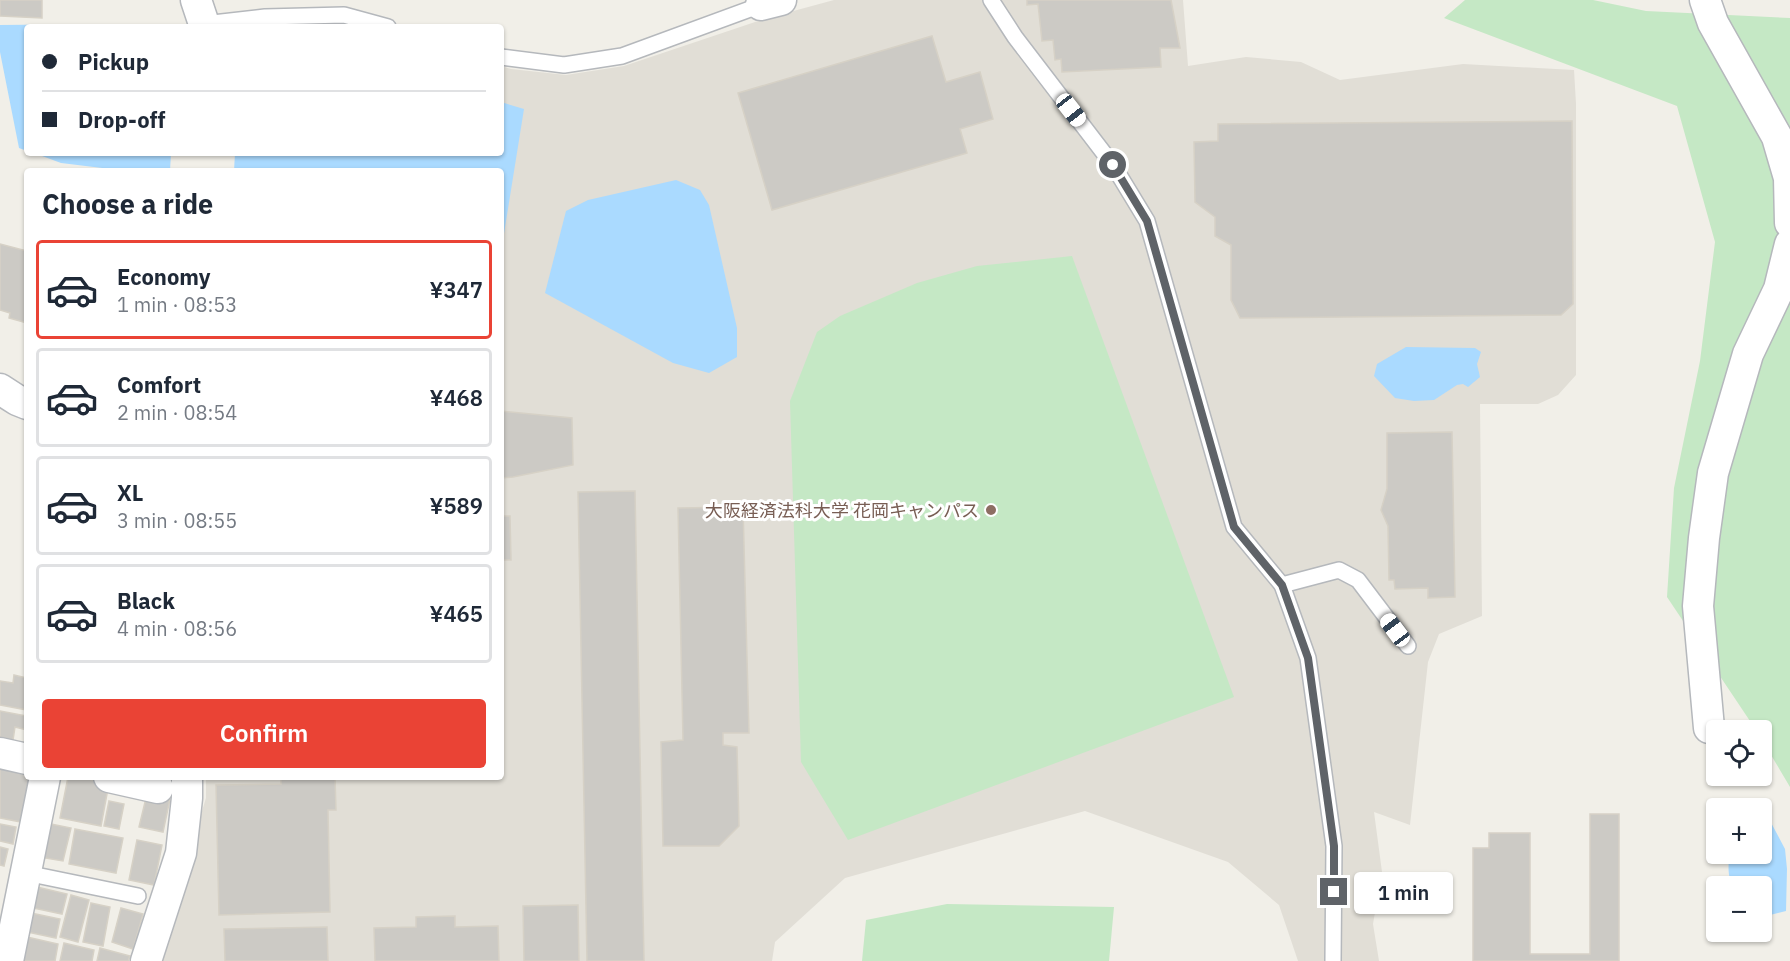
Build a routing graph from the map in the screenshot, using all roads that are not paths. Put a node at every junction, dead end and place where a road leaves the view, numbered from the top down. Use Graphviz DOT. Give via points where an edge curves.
graph roads {
  1 [pos="991,0"];
  2 [pos="1705,0"];
  3 [pos="771,3"];
  4 [pos="200,12"];
  5 [pos="377,24"];
  6 [pos="504,57"];
  7 [pos="1789,178"];
  8 [pos="1790,223"];
  9 [pos="1790,244"];
  10 [pos="0,389"];
  11 [pos="24,403"];
  12 [pos="1282,585"];
  13 [pos="1408,646"];
  14 [pos="1708,720"];
  15 [pos="0,753"];
  16 [pos="24,758"];
  17 [pos="44,780"];
  18 [pos="122,780"];
  19 [pos="187,780"];
  20 [pos="158,788"];
  21 [pos="26,873"];
  22 [pos="138,896"];
  23 [pos="8,961"];
  24 [pos="146,961"];
  25 [pos="1333,961"];
  1 -- 12 [label="lane" via="1113,165 1147,221 1234,527"];
  2 -- 7 [label="street" via="1713,23 1777,137"];
  3 -- 6 [label="lane" via="622,56 564,65"];
  4 -- 5 [label="lane" via="265,17 344,15"];
  7 -- 8 [label="street"];
  9 -- 14 [label="street" via="1779,289 1748,354 1713,473 1698,606"];
  10 -- 11 [label="street"];
  12 -- 13 [label="lane" via="1339,570 1358,580"];
  12 -- 25 [label="lane" via="1308,658 1334,846"];
  15 -- 16 [label="street"];
  17 -- 21 [label="street"];
  18 -- 20 [label="street"];
  19 -- 24 [label="street" via="181,853"];
  21 -- 22 [label="lane"];
  21 -- 23 [label="street"];
}
